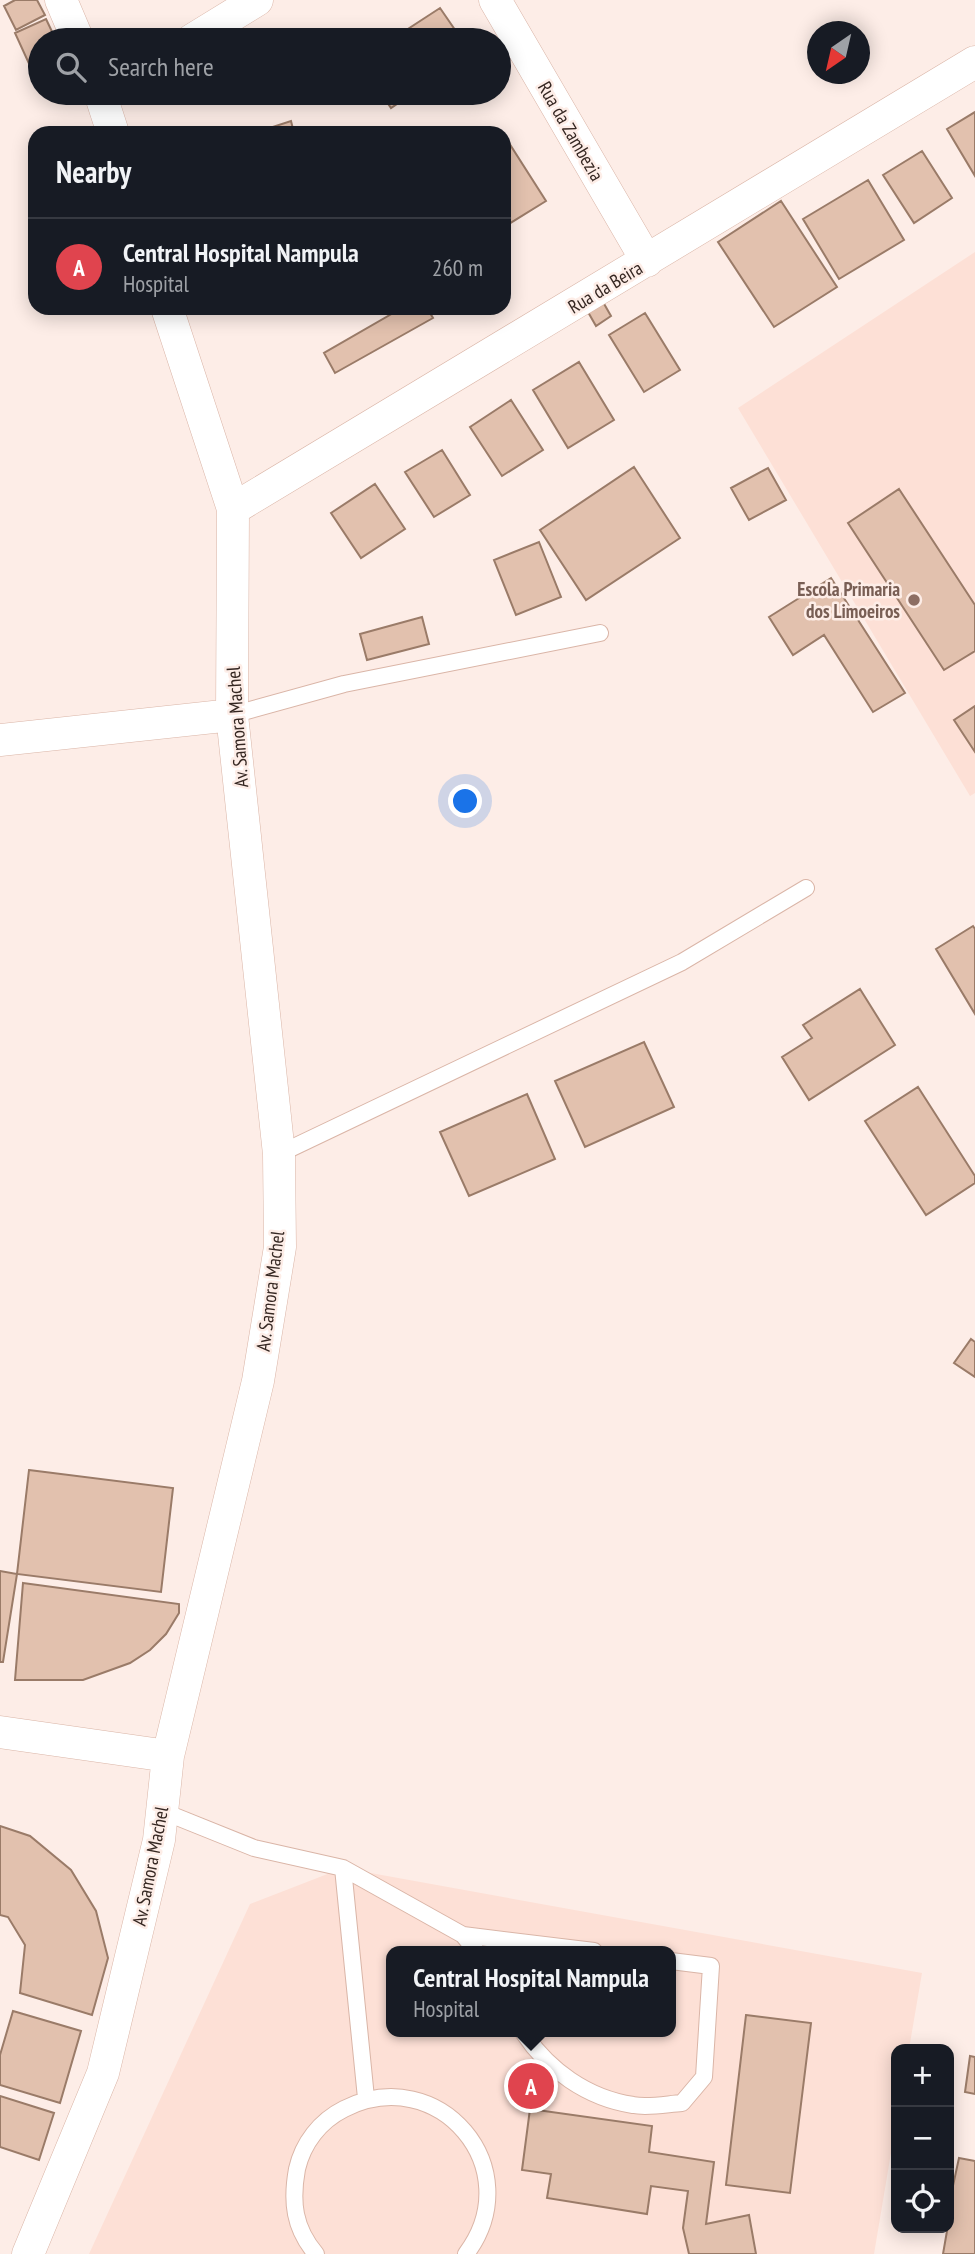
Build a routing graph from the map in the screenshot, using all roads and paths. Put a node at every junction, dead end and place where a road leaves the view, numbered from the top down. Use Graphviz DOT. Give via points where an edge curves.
graph roads {
  1 [pos="61,0"];
  2 [pos="257,0"];
  3 [pos="495,0"];
  4 [pos="73,28"];
  5 [pos="212,28"];
  6 [pos="975,62"];
  7 [pos="106,105"];
  8 [pos="111,126"];
  9 [pos="647,261"];
  10 [pos="169,315"];
  11 [pos="233,509"];
  12 [pos="600,633"];
  13 [pos="232,715"];
  14 [pos="0,740"];
  15 [pos="806,888"];
  16 [pos="279,1154"];
  17 [pos="0,1732"];
  18 [pos="168,1756"];
  19 [pos="162,1811"];
  20 [pos="343,1868"];
  21 [pos="463,1935"];
  22 [pos="471,1946"];
  23 [pos="553,1946"];
  24 [pos="676,1962"];
  25 [pos="526,2037"];
  26 [pos="366,2098"];
  27 [pos="28,2254"];
  28 [pos="316,2254"];
  29 [pos="466,2254"];
  1 -- 4 [label="street"];
  2 -- 5 [label="street"];
  3 -- 9 [label="street, Rua da Zambezia"];
  6 -- 9 [label="street, Rua da Beira"];
  7 -- 8 [label="street"];
  9 -- 11 [label="street, Rua da Beira"];
  10 -- 11 [label="street, Av. Samora Machel"];
  11 -- 13 [label="street, Av. Samora Machel"];
  12 -- 13 [label="lane" via="344,684"];
  13 -- 14 [label="street"];
  13 -- 16 [label="street, Av. Samora Machel"];
  15 -- 16 [label="lane" via="682,962"];
  16 -- 18 [label="street, Av. Samora Machel" via="279,1247 258,1381"];
  17 -- 18 [label="street"];
  18 -- 19 [label="street, Av. Samora Machel"];
  19 -- 20 [label="lane" via="254,1848"];
  19 -- 27 [label="street, Av. Samora Machel" via="103,2073"];
  20 -- 21 [label="lane"];
  20 -- 26 [label="lane"];
  21 -- 22 [label="lane"];
  21 -- 23 [label="lane"];
  24 -- 25 [label="lane" via="710,1966 704,2077 682,2103 634,2106 578,2087 540,2057"];
  26 -- 28 [label="lane" via="327,2118 301,2152 292,2195 303,2238"];
  26 -- 29 [label="lane" via="420,2101 450,2115 479,2149 489,2192 481,2234"];
}
